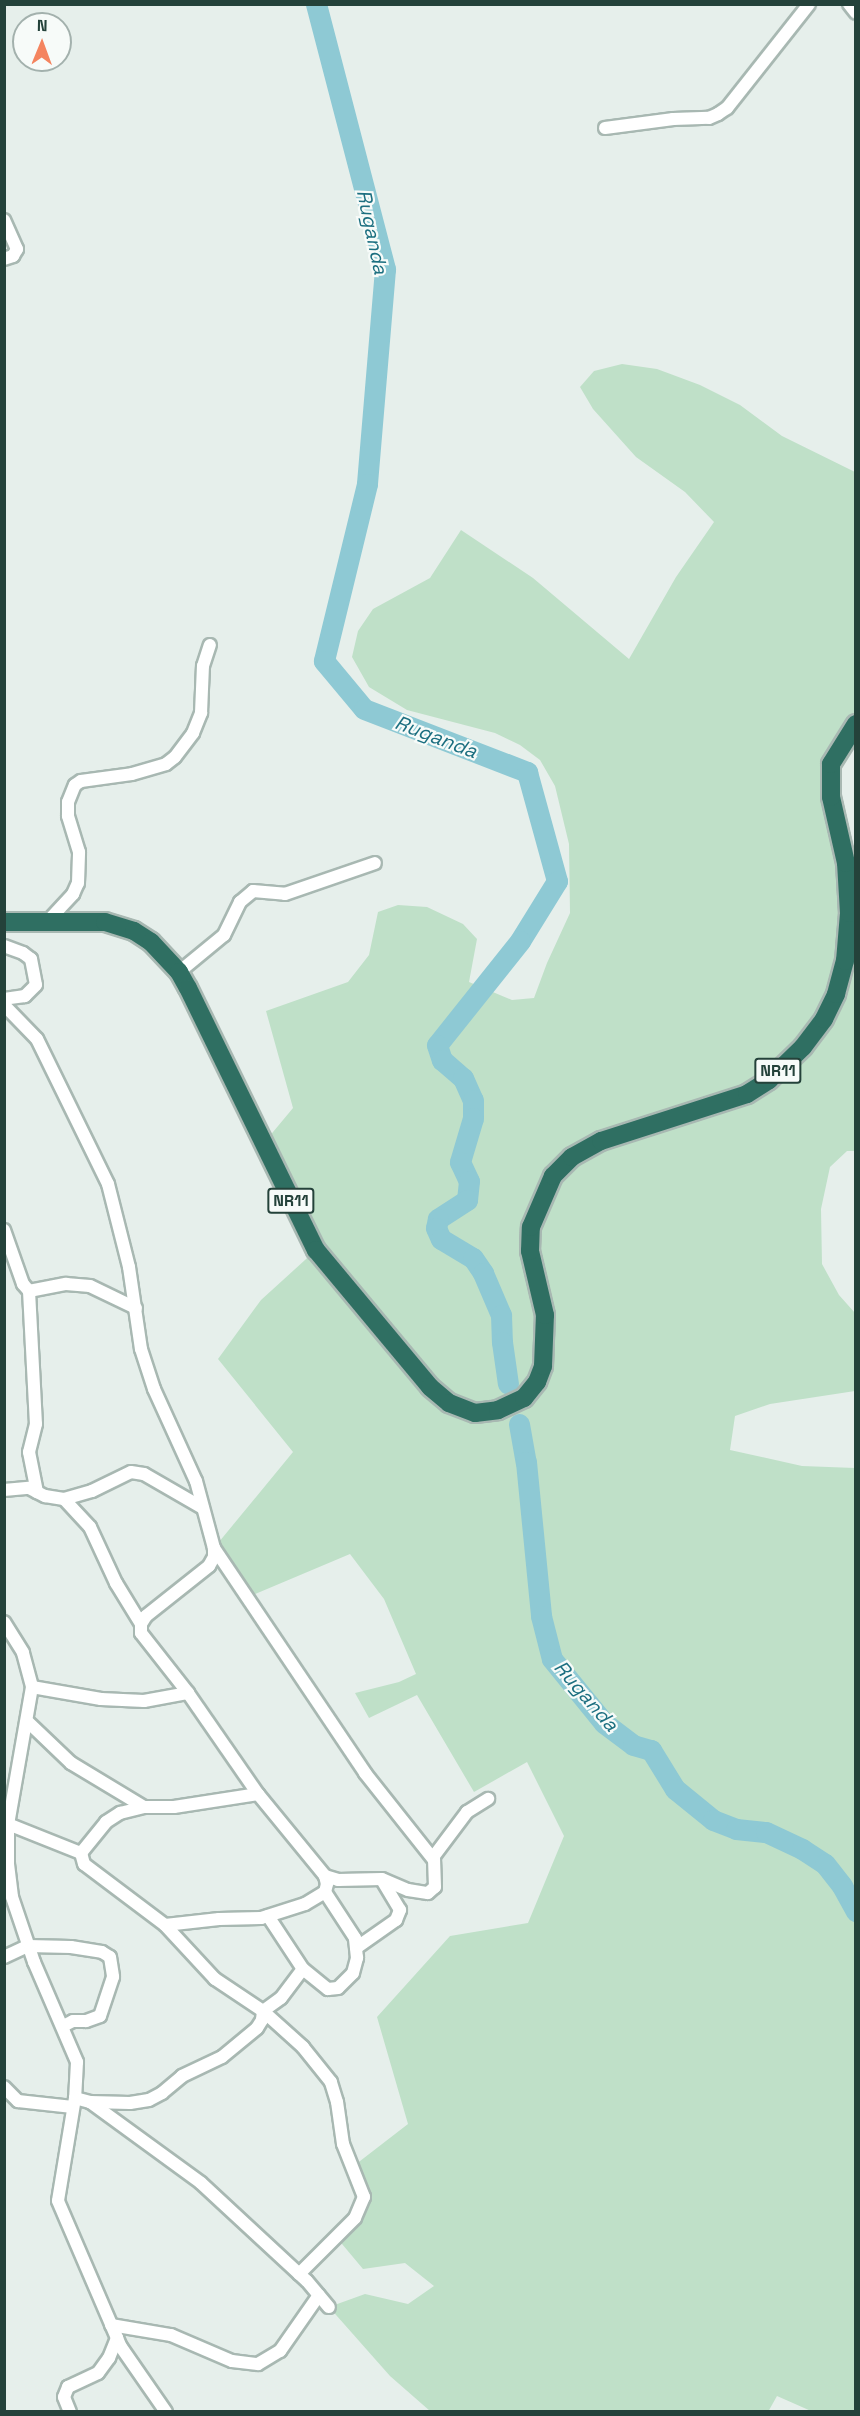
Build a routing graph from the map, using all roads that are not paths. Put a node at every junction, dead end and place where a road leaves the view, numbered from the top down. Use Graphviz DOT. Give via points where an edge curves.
graph roads {
  1 [pos="809,4"];
  2 [pos="849,4"];
  3 [pos="855,13"];
  4 [pos="605,128"];
  5 [pos="4,220"];
  6 [pos="4,260"];
  7 [pos="210,645"];
  8 [pos="855,724"];
  9 [pos="375,862"];
  10 [pos="48,921"];
  11 [pos="4,922"];
  12 [pos="4,946"];
  13 [pos="179,972"];
  14 [pos="4,999"];
  15 [pos="4,1005"];
  16 [pos="4,1230"];
  17 [pos="9,1255"];
  18 [pos="29,1291"];
  19 [pos="136,1308"];
  20 [pos="4,1490"];
  21 [pos="37,1492"];
  22 [pos="64,1499"];
  23 [pos="203,1508"];
  24 [pos="214,1548"];
  25 [pos="4,1622"];
  26 [pos="141,1624"];
  27 [pos="32,1686"];
  28 [pos="188,1693"];
  29 [pos="27,1721"];
  30 [pos="258,1794"];
  31 [pos="488,1800"];
  32 [pos="144,1807"];
  33 [pos="8,1824"];
  34 [pos="81,1853"];
  35 [pos="434,1860"];
  36 [pos="325,1876"];
  37 [pos="382,1879"];
  38 [pos="325,1892"];
  39 [pos="268,1916"];
  40 [pos="165,1925"];
  41 [pos="28,1946"];
  42 [pos="356,1948"];
  43 [pos="4,1957"];
  44 [pos="303,1969"];
  45 [pos="263,2011"];
  46 [pos="63,2026"];
  47 [pos="4,2087"];
  48 [pos="74,2102"];
  49 [pos="90,2102"];
  50 [pos="299,2274"];
  51 [pos="319,2295"];
  52 [pos="329,2307"];
  53 [pos="111,2325"];
  54 [pos="117,2338"];
  55 [pos="70,2412"];
  56 [pos="166,2412"];
  1 -- 4 [label="street" via="727,108 718,114"];
  2 -- 3 [label="street"];
  5 -- 6 [label="street" via="17,249"];
  7 -- 10 [label="street" via="203,666 201,714 175,757 166,764 132,774 75,785 68,802 68,816 79,852 78,883"];
  8 -- 13 [label="highway, NR11" via="831,764 831,797 846,863 849,913 845,961 824,1019 803,1047 769,1080 747,1094 601,1141 572,1156 553,1176 531,1227 530,1251 545,1315 543,1366 537,1382 524,1398 498,1410 476,1413 449,1403 430,1387 316,1250"];
  9 -- 13 [label="street" via="290,892 253,891 240,902 224,935"];
  10 -- 11 [label="highway, NR11"];
  10 -- 13 [label="highway, NR11" via="105,922 134,931 151,942"];
  12 -- 14 [label="street" via="31,959 36,985 25,996"];
  15 -- 19 [label="street" via="37,1039 108,1184"];
  16 -- 17 [label="street"];
  17 -- 18 [label="street"];
  18 -- 19 [label="street" via="66,1284 90,1286"];
  18 -- 21 [label="street" via="36,1424 29,1452"];
  19 -- 23 [label="street" via="141,1349 151,1379 196,1481"];
  20 -- 21 [label="street" via="29,1488"];
  21 -- 22 [label="street"];
  22 -- 23 [label="street" via="92,1491 131,1472 144,1474"];
  22 -- 26 [label="street" via="90,1527"];
  23 -- 24 [label="street"];
  24 -- 26 [label="street" via="209,1566"];
  24 -- 35 [label="street" via="365,1773"];
  25 -- 27 [label="street" via="23,1653"];
  26 -- 28 [label="street" via="141,1633"];
  27 -- 28 [label="street" via="101,1699 144,1701"];
  27 -- 29 [label="street"];
  28 -- 30 [label="street"];
  29 -- 32 [label="street" via="71,1763"];
  29 -- 33 [label="street"];
  30 -- 32 [label="street" via="174,1807"];
  30 -- 36 [label="street"];
  31 -- 35 [label="street" via="468,1812"];
  32 -- 34 [label="street" via="120,1813 106,1822"];
  33 -- 34 [label="street"];
  33 -- 41 [label="street" via="12,1897"];
  34 -- 40 [label="street" via="84,1864"];
  35 -- 37 [label="street" via="435,1887 428,1893"];
  36 -- 37 [label="street" via="338,1880"];
  36 -- 38 [label="street"];
  37 -- 42 [label="street" via="400,1910 396,1920"];
  38 -- 39 [label="street" via="305,1904"];
  38 -- 42 [label="street" via="355,1938"];
  39 -- 40 [label="street"];
  39 -- 44 [label="street"];
  40 -- 45 [label="street" via="215,1979"];
  41 -- 43 [label="street"];
  41 -- 46 [label="street"];
  41 -- 46 [label="street" via="71,1947 110,1957 113,1977 100,2016"];
  42 -- 44 [label="street" via="353,1973 338,1988 328,1989"];
  44 -- 45 [label="street" via="280,1998"];
  45 -- 49 [label="street" via="257,2028 222,2057 182,2076 149,2100"];
  45 -- 50 [label="street" via="303,2047 331,2082 338,2102 343,2144 364,2197 355,2218"];
  46 -- 48 [label="street" via="77,2062"];
  47 -- 48 [label="street" via="18,2102"];
  48 -- 49 [label="street"];
  48 -- 53 [label="street" via="58,2201"];
  49 -- 50 [label="street" via="201,2183"];
  50 -- 51 [label="street"];
  51 -- 52 [label="street"];
  51 -- 53 [label="street" via="280,2351 258,2364 232,2361 171,2335"];
  53 -- 54 [label="street"];
  54 -- 55 [label="street" via="98,2373 68,2387 64,2397"];
  54 -- 56 [label="street"];
}
